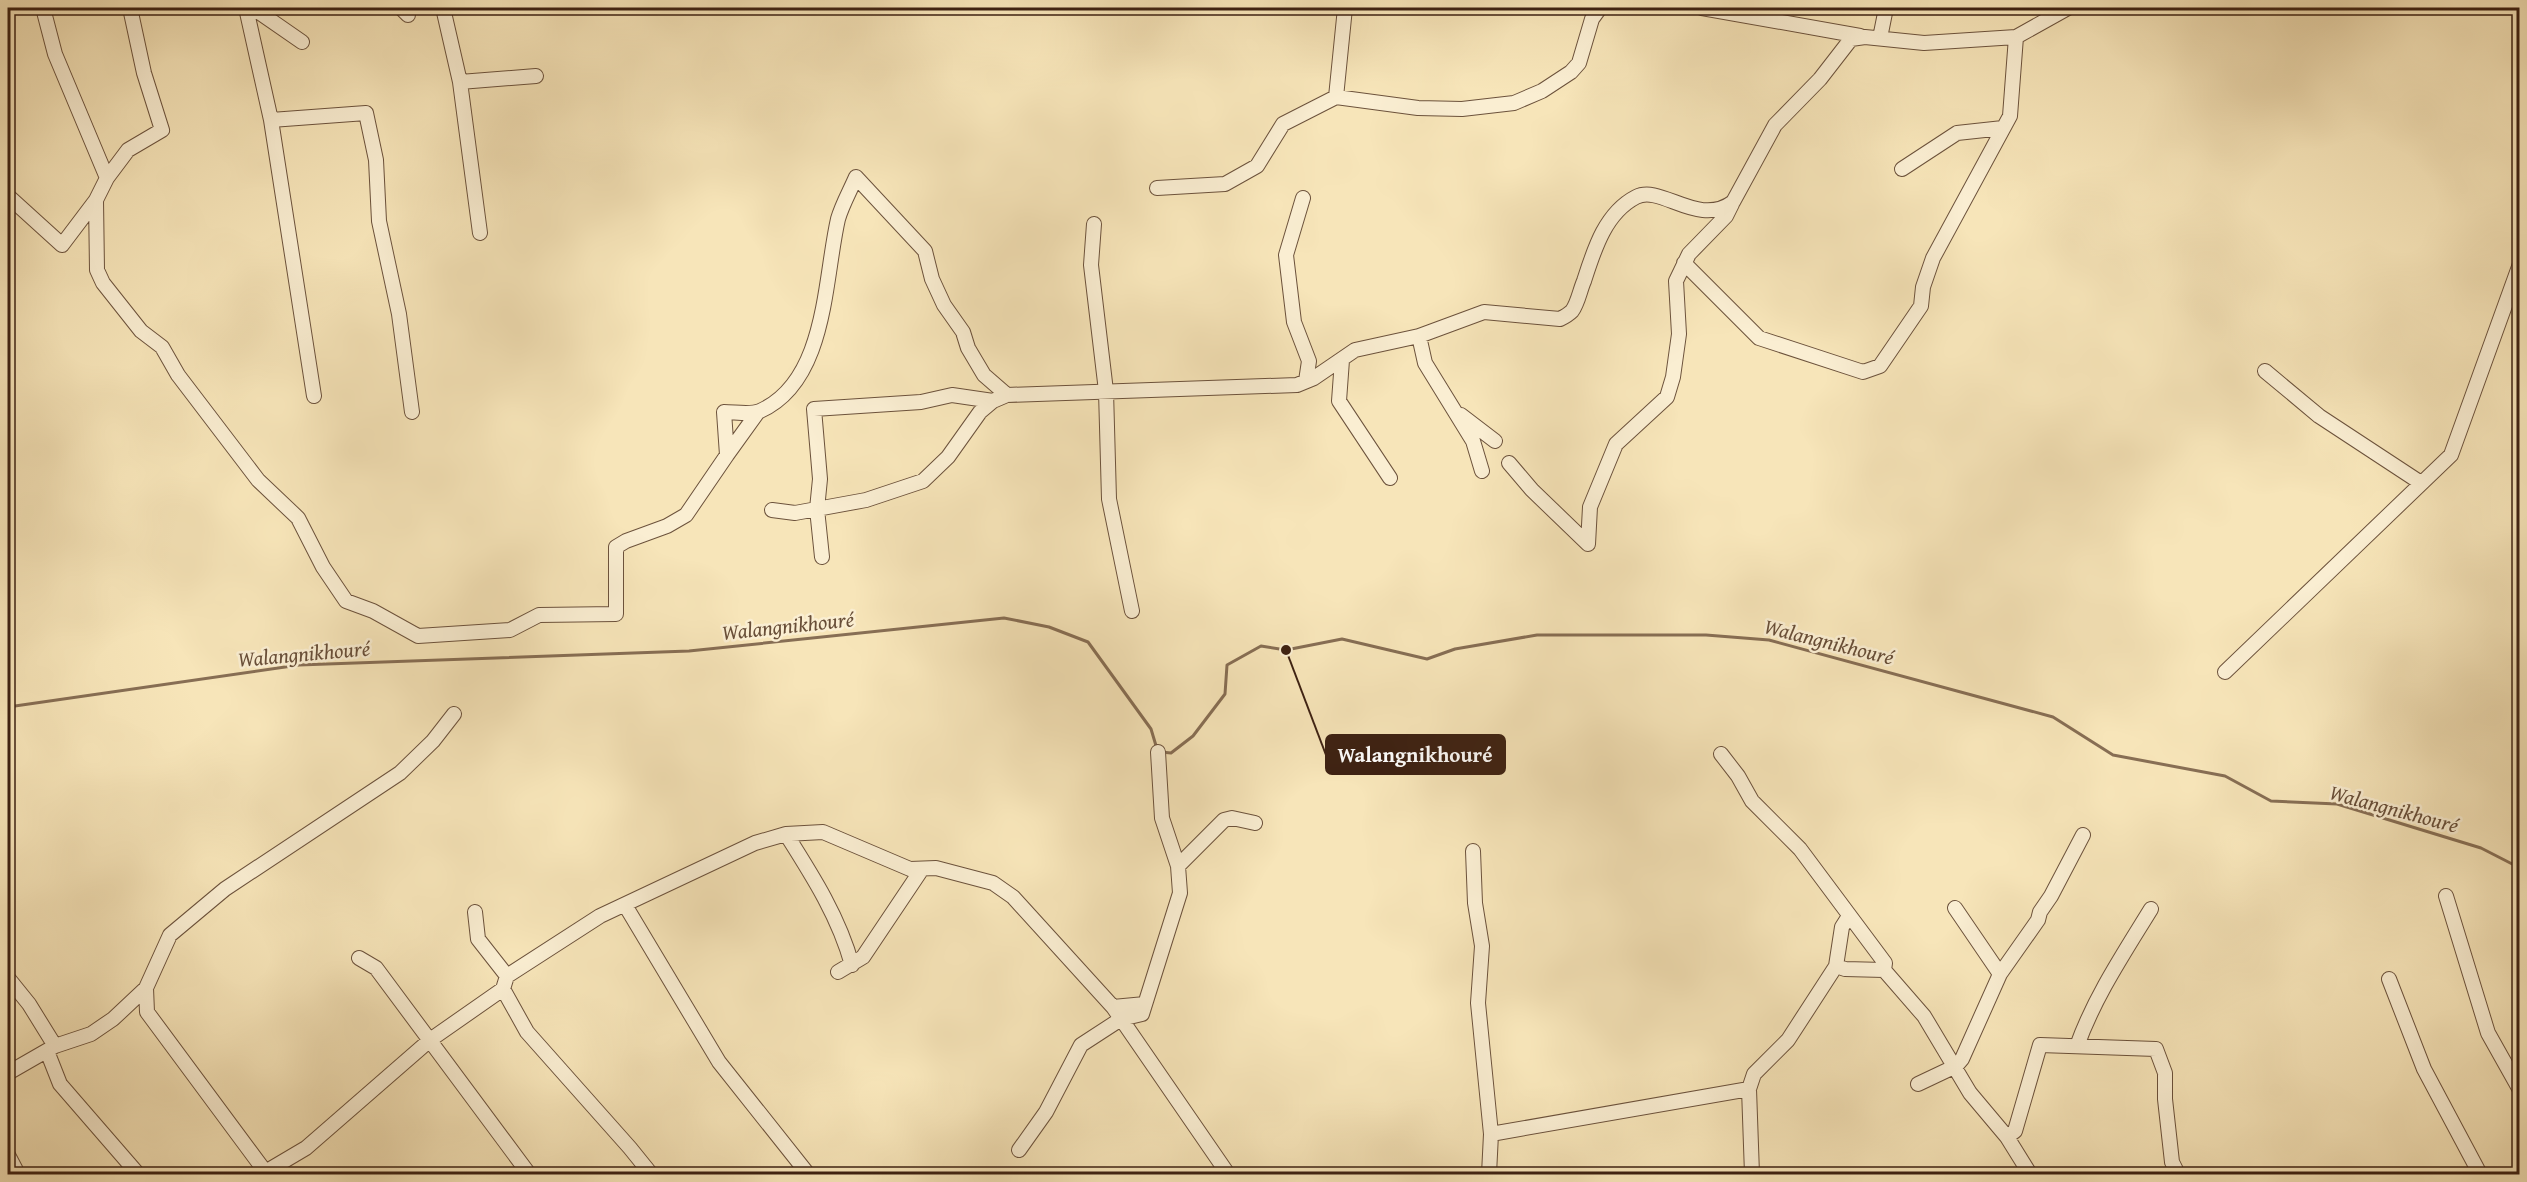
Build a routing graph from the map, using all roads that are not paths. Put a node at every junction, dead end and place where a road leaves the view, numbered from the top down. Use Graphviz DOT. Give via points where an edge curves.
graph roads {
  1 [pos="43,8"];
  2 [pos="130,8"];
  3 [pos="246,8"];
  4 [pos="253,8"];
  5 [pos="442,8"];
  6 [pos="1345,8"];
  7 [pos="1600,8"];
  8 [pos="1702,8"];
  9 [pos="1886,8"];
  10 [pos="2068,8"];
  11 [pos="1865,37"];
  12 [pos="2016,37"];
  13 [pos="1880,38"];
  14 [pos="302,42"];
  15 [pos="536,76"];
  16 [pos="460,82"];
  17 [pos="1336,97"];
  18 [pos="271,120"];
  19 [pos="2003,128"];
  20 [pos="1902,170"];
  21 [pos="107,178"];
  22 [pos="1158,188"];
  23 [pos="8,196"];
  24 [pos="1303,198"];
  25 [pos="96,200"];
  26 [pos="1733,202"];
  27 [pos="1094,224"];
  28 [pos="480,233"];
  29 [pos="1684,263"];
  30 [pos="2520,264"];
  31 [pos="1419,336"];
  32 [pos="1342,360"];
  33 [pos="2265,370"];
  34 [pos="1306,381"];
  35 [pos="1106,391"];
  36 [pos="1007,394"];
  37 [pos="314,396"];
  38 [pos="993,401"];
  39 [pos="1454,411"];
  40 [pos="412,412"];
  41 [pos="758,412"];
  42 [pos="1495,441"];
  43 [pos="727,455"];
  44 [pos="1509,463"];
  45 [pos="1482,471"];
  46 [pos="1390,478"];
  47 [pos="2421,483"];
  48 [pos="817,509"];
  49 [pos="772,510"];
  50 [pos="822,557"];
  51 [pos="1132,611"];
  52 [pos="2225,672"];
  53 [pos="454,714"];
  54 [pos="1158,752"];
  55 [pos="1721,754"];
  56 [pos="1255,822"];
  57 [pos="786,834"];
  58 [pos="2083,835"];
  59 [pos="1473,851"];
  60 [pos="1178,866"];
  61 [pos="922,869"];
  62 [pos="2445,896"];
  63 [pos="625,905"];
  64 [pos="1955,908"];
  65 [pos="2151,909"];
  66 [pos="475,912"];
  67 [pos="1849,916"];
  68 [pos="359,958"];
  69 [pos="852,964"];
  70 [pos="1836,966"];
  71 [pos="1884,970"];
  72 [pos="838,972"];
  73 [pos="2000,974"];
  74 [pos="8,978"];
  75 [pos="2389,979"];
  76 [pos="505,982"];
  77 [pos="146,988"];
  78 [pos="1146,1004"];
  79 [pos="1113,1006"];
  80 [pos="1121,1019"];
  81 [pos="430,1040"];
  82 [pos="2077,1046"];
  83 [pos="51,1049"];
  84 [pos="1956,1066"];
  85 [pos="8,1073"];
  86 [pos="1918,1084"];
  87 [pos="1749,1089"];
  88 [pos="2520,1090"];
  89 [pos="1491,1134"];
  90 [pos="2007,1137"];
  91 [pos="1019,1150"];
  92 [pos="8,1155"];
  93 [pos="18,1174"];
  94 [pos="138,1174"];
  95 [pos="265,1174"];
  96 [pos="529,1174"];
  97 [pos="651,1174"];
  98 [pos="808,1174"];
  99 [pos="1228,1174"];
  100 [pos="1489,1174"];
  101 [pos="1752,1174"];
  102 [pos="2030,1174"];
  103 [pos="2178,1174"];
  104 [pos="2480,1174"];
  1 -- 21 [label="street" via="55,54"];
  2 -- 21 [label="street" via="144,74 162,130 128,150"];
  3 -- 18 [label="street"];
  4 -- 14 [label="street"];
  5 -- 16 [label="street"];
  6 -- 17 [label="street"];
  7 -- 17 [label="street" via="1592,19 1579,63 1571,72 1542,92 1514,103 1462,109 1418,108"];
  8 -- 11 [label="street"];
  9 -- 13 [label="street"];
  10 -- 12 [label="street"];
  11 -- 13 [label="street"];
  11 -- 26 [label="street" via="1851,39 1820,79 1775,125"];
  12 -- 13 [label="street" via="1924,43"];
  12 -- 19 [label="street" via="2010,116"];
  15 -- 16 [label="street"];
  16 -- 28 [label="street"];
  17 -- 22 [label="street" via="1283,124 1257,166 1225,184"];
  18 -- 37 [label="street"];
  18 -- 40 [label="street" via="366,113 376,160 379,221 399,314"];
  19 -- 20 [label="street" via="1957,133"];
  19 -- 29 [label="street" via="1933,258 1921,306 1880,366 1863,372 1759,338"];
  21 -- 25 [label="street"];
  23 -- 25 [label="street" via="62,245"];
  24 -- 34 [label="street" via="1286,255 1294,322 1308,361"];
  25 -- 43 [label="street" via="97,270 103,283 141,331 162,347 178,375 258,480 298,518 346,601 418,636 510,630 539,615 616,614 616,548 686,515"];
  26 -- 29 [label="street" via="1726,216"];
  26 -- 31 [label="street" via="1724,209 1699,210 1656,195 1637,196 1612,216 1594,250 1575,304 1560,319 1484,312"];
  27 -- 35 [label="street" via="1091,265"];
  29 -- 44 [label="street" via="1676,281 1678,334 1667,397 1616,444 1590,507 1588,544"];
  30 -- 47 [label="street" via="2451,455"];
  31 -- 32 [label="street" via="1355,350"];
  31 -- 39 [label="street" via="1425,363"];
  32 -- 34 [label="street"];
  32 -- 46 [label="street" via="1339,401"];
  33 -- 47 [label="street" via="2319,416"];
  34 -- 35 [label="street" via="1296,385"];
  35 -- 36 [label="street"];
  35 -- 51 [label="street" via="1109,499"];
  36 -- 38 [label="street"];
  36 -- 41 [label="street" via="984,375 968,348 932,279 925,251 856,177 839,217 820,325 809,355 798,378 778,400"];
  38 -- 48 [label="street" via="980,412 948,457 923,481 866,500"];
  38 -- 48 [label="street" via="952,395 921,402 814,409 820,479"];
  39 -- 42 [label="street"];
  39 -- 45 [label="street" via="1473,441"];
  41 -- 43 [label="street"];
  41 -- 43 [label="street" via="724,412"];
  47 -- 52 [label="street"];
  48 -- 49 [label="street" via="795,513"];
  48 -- 50 [label="street"];
  53 -- 77 [label="street" via="400,773 225,889 170,935"];
  54 -- 60 [label="street" via="1162,818"];
  55 -- 67 [label="street" via="1752,801 1800,849"];
  56 -- 60 [label="street" via="1224,820"];
  57 -- 61 [label="street" via="823,832 910,869"];
  57 -- 63 [label="street" via="755,843"];
  57 -- 69 [label="street" via="817,882"];
  58 -- 73 [label="street" via="2038,920"];
  59 -- 89 [label="street" via="1482,946 1478,1003"];
  60 -- 78 [label="street" via="1180,893"];
  61 -- 69 [label="street" via="863,957"];
  61 -- 79 [label="street" via="936,868 993,883 1013,897"];
  62 -- 88 [label="street" via="2488,1033"];
  63 -- 76 [label="street" via="600,916"];
  63 -- 98 [label="street" via="719,1062"];
  64 -- 73 [label="street"];
  65 -- 82 [label="street"];
  66 -- 76 [label="street" via="478,939"];
  67 -- 70 [label="street" via="1842,927"];
  67 -- 71 [label="street" via="1885,963"];
  68 -- 81 [label="street" via="376,968"];
  69 -- 72 [label="street"];
  70 -- 71 [label="street"];
  70 -- 87 [label="street" via="1788,1040 1754,1074"];
  71 -- 84 [label="street" via="1924,1016"];
  73 -- 84 [label="street"];
  74 -- 83 [label="street" via="29,1004"];
  75 -- 104 [label="street" via="2424,1069"];
  76 -- 81 [label="street"];
  76 -- 97 [label="street" via="527,1032"];
  77 -- 83 [label="street" via="91,1034"];
  77 -- 95 [label="street" via="147,1012"];
  78 -- 79 [label="street"];
  78 -- 80 [label="street" via="1142,1014"];
  79 -- 80 [label="street"];
  80 -- 91 [label="street" via="1081,1045 1046,1112"];
  80 -- 99 [label="street"];
  81 -- 95 [label="street" via="306,1148"];
  81 -- 96 [label="street"];
  82 -- 90 [label="street" via="2040,1045 2015,1131"];
  82 -- 103 [label="street" via="2156,1049 2165,1073 2172,1162"];
  83 -- 85 [label="street"];
  83 -- 94 [label="street" via="60,1084"];
  84 -- 86 [label="street"];
  84 -- 90 [label="street" via="1970,1093"];
  87 -- 89 [label="street"];
  87 -- 101 [label="street"];
  89 -- 100 [label="street"];
  90 -- 102 [label="street"];
  92 -- 93 [label="street"];
}
